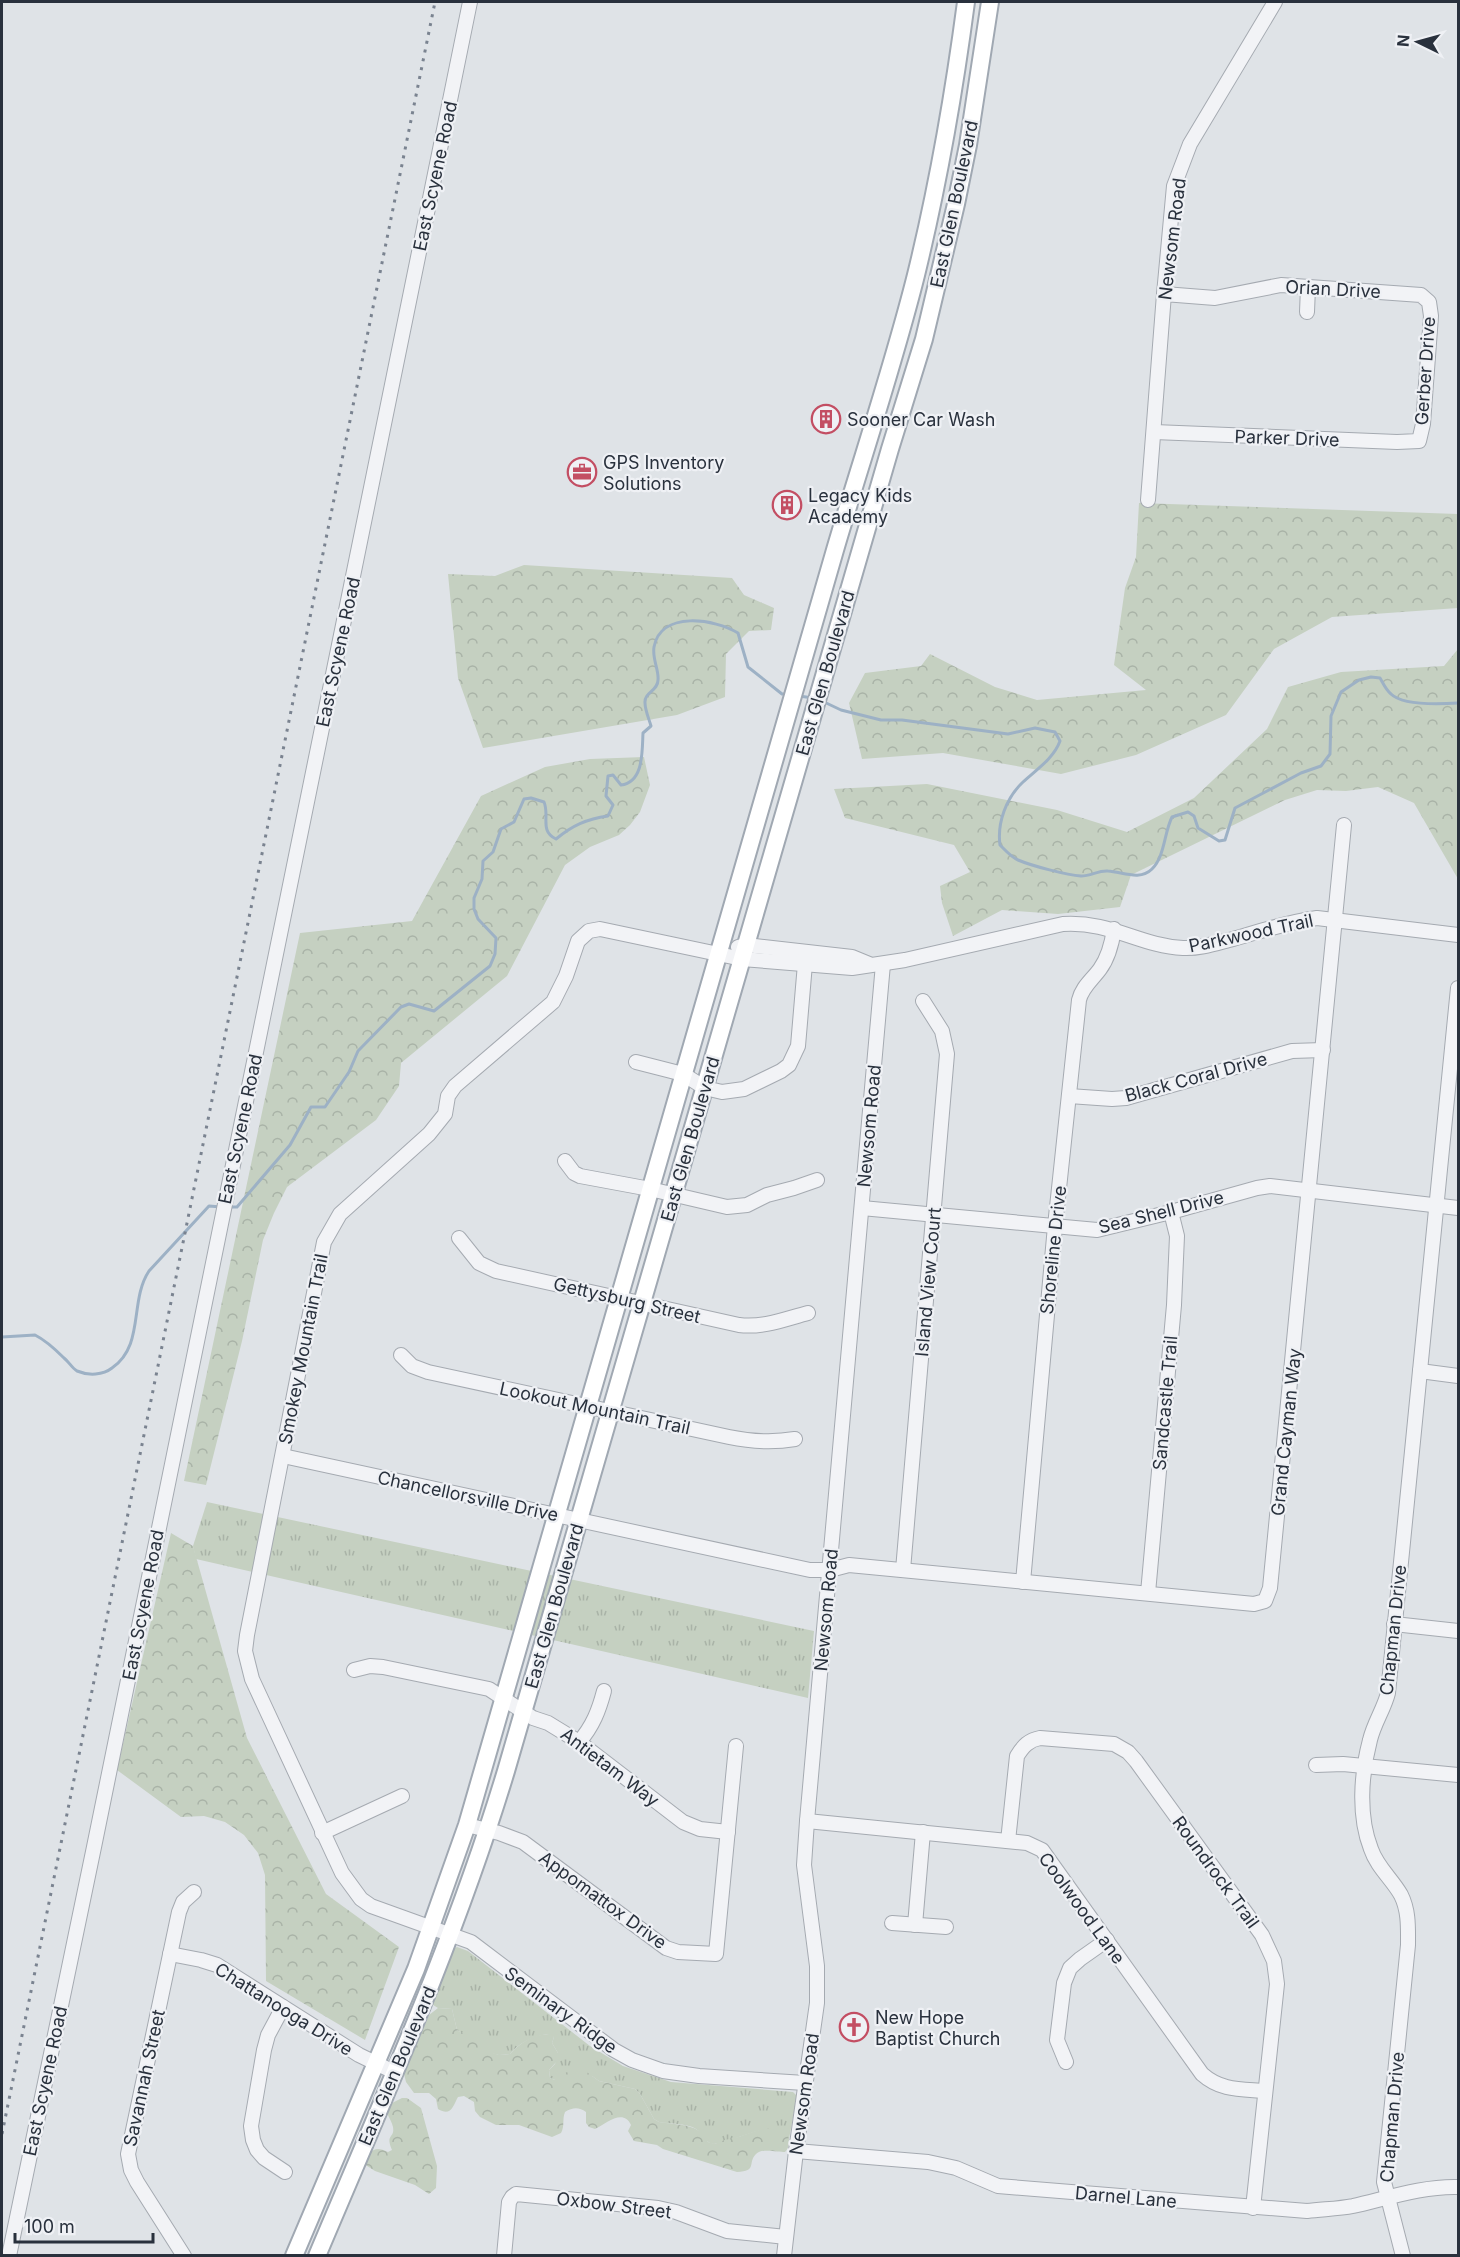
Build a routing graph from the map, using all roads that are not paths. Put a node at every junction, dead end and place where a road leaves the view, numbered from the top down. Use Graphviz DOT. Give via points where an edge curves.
graph roads {
  1 [pos="470,2"];
  2 [pos="966,2"];
  3 [pos="990,2"];
  4 [pos="1275,2"];
  5 [pos="1308,287"];
  6 [pos="1164,294"];
  7 [pos="1430,302"];
  8 [pos="1307,312"];
  9 [pos="1154,432"];
  10 [pos="1419,441"];
  11 [pos="867,442"];
  12 [pos="890,449"];
  13 [pos="1149,500"];
  14 [pos="1344,825"];
  15 [pos="1335,920"];
  16 [pos="1114,929"];
  17 [pos="1458,935"];
  18 [pos="744,952"];
  19 [pos="718,953"];
  20 [pos="806,958"];
  21 [pos="876,964"];
  22 [pos="1458,988"];
  23 [pos="923,1001"];
  24 [pos="1323,1050"];
  25 [pos="636,1062"];
  26 [pos="683,1074"];
  27 [pos="705,1088"];
  28 [pos="1069,1096"];
  29 [pos="565,1161"];
  30 [pos="817,1180"];
  31 [pos="650,1190"];
  32 [pos="1309,1190"];
  33 [pos="674,1195"];
  34 [pos="1437,1204"];
  35 [pos="862,1208"];
  36 [pos="1458,1208"];
  37 [pos="1171,1212"];
  38 [pos="934,1216"];
  39 [pos="1055,1226"];
  40 [pos="459,1238"];
  41 [pos="619,1298"];
  42 [pos="642,1303"];
  43 [pos="808,1313"];
  44 [pos="401,1355"];
  45 [pos="1420,1371"];
  46 [pos="1458,1376"];
  47 [pos="587,1406"];
  48 [pos="611,1412"];
  49 [pos="795,1439"];
  50 [pos="283,1456"];
  51 [pos="557,1515"];
  52 [pos="579,1519"];
  53 [pos="830,1570"];
  54 [pos="903,1570"];
  55 [pos="1023,1582"];
  56 [pos="1148,1593"];
  57 [pos="1394,1624"];
  58 [pos="1458,1631"];
  59 [pos="354,1670"];
  60 [pos="604,1691"];
  61 [pos="503,1696"];
  62 [pos="524,1712"];
  63 [pos="579,1742"];
  64 [pos="736,1746"];
  65 [pos="1316,1765"];
  66 [pos="1366,1767"];
  67 [pos="1458,1775"];
  68 [pos="402,1796"];
  69 [pos="807,1821"];
  70 [pos="467,1825"];
  71 [pos="488,1830"];
  72 [pos="728,1832"];
  73 [pos="923,1832"];
  74 [pos="322,1833"];
  75 [pos="1008,1841"];
  76 [pos="194,1892"];
  77 [pos="892,1923"];
  78 [pos="915,1924"];
  79 [pos="946,1927"];
  80 [pos="432,1928"];
  81 [pos="451,1935"];
  82 [pos="1107,1940"];
  83 [pos="170,1954"];
  84 [pos="283,2007"];
  85 [pos="1066,2062"];
  86 [pos="375,2063"];
  87 [pos="394,2072"];
  88 [pos="806,2083"];
  89 [pos="1265,2091"];
  90 [pos="795,2151"];
  91 [pos="285,2172"];
  92 [pos="1458,2187"];
  93 [pos="1387,2197"];
  94 [pos="1253,2208"];
  95 [pos="786,2237"];
  96 [pos="9,2256"];
  97 [pos="184,2256"];
  98 [pos="294,2256"];
  99 [pos="317,2256"];
  100 [pos="504,2256"];
  101 [pos="784,2256"];
  102 [pos="1403,2256"];
  1 -- 96 [label="street, East Scyene Road"];
  2 -- 11 [label="main road, East Glen Boulevard" via="943,148 916,274"];
  3 -- 12 [label="main road, East Glen Boulevard" via="956,204 924,339"];
  4 -- 6 [label="street, Newsom Road" via="1190,144 1174,186"];
  5 -- 6 [label="street, Orian Drive" via="1281,285 1215,298"];
  5 -- 7 [label="street, Orian Drive" via="1409,293"];
  5 -- 8 [label="street"];
  6 -- 9 [label="street, Newsom Road"];
  7 -- 10 [label="street, Gerber Drive"];
  9 -- 10 [label="street, Parker Drive"];
  9 -- 13 [label="street, Newsom Road"];
  11 -- 12 [label="main road"];
  11 -- 19 [label="main road, East Glen Boulevard"];
  12 -- 18 [label="main road, East Glen Boulevard"];
  14 -- 15 [label="street, Grand Cayman Way"];
  15 -- 16 [label="street, Parkwood Trail" via="1297,921 1186,948 1166,946"];
  15 -- 17 [label="street, Parkwood Trail"];
  15 -- 24 [label="street, Grand Cayman Way"];
  16 -- 21 [label="street, Parkwood Trail" via="1063,924"];
  16 -- 28 [label="street, Shoreline Drive" via="1102,966 1081,994"];
  18 -- 19 [label="street, Parkwood Trail"];
  18 -- 20 [label="street, Parkwood Trail"];
  18 -- 27 [label="main road, East Glen Boulevard"];
  19 -- 26 [label="main road, East Glen Boulevard"];
  19 -- 50 [label="street, Smokey Mountain Trail" via="600,928 589,931 578,941 553,1002 455,1086 448,1096 445,1114 429,1134 339,1214 324,1242"];
  20 -- 21 [label="street, Parkwood Trail" via="852,968"];
  20 -- 27 [label="street" via="798,1046 789,1065 737,1092"];
  21 -- 35 [label="street, Newsom Road"];
  22 -- 34 [label="street, Chapman Drive"];
  23 -- 38 [label="street, Island View Court" via="942,1031 947,1054"];
  24 -- 28 [label="street, Black Coral Drive" via="1292,1051 1126,1098"];
  24 -- 32 [label="street, Grand Cayman Way"];
  25 -- 26 [label="street"];
  26 -- 27 [label="street"];
  26 -- 31 [label="main road, East Glen Boulevard"];
  27 -- 33 [label="main road, East Glen Boulevard"];
  28 -- 39 [label="street, Shoreline Drive"];
  29 -- 31 [label="street" via="580,1176"];
  30 -- 33 [label="street" via="737,1207"];
  31 -- 33 [label="street"];
  31 -- 41 [label="main road, East Glen Boulevard"];
  32 -- 34 [label="street, Sea Shell Drive"];
  32 -- 37 [label="street, Sea Shell Drive" via="1257,1188"];
  32 -- 56 [label="street, Grand Cayman Way" via="1269,1595 1254,1604"];
  33 -- 42 [label="main road, East Glen Boulevard"];
  34 -- 36 [label="street, Sea Shell Drive"];
  34 -- 45 [label="street, Chapman Drive"];
  35 -- 38 [label="street, Sea Shell Drive"];
  35 -- 53 [label="street, Newsom Road"];
  37 -- 39 [label="street, Sea Shell Drive" via="1107,1229"];
  37 -- 56 [label="street, Sandcastle Trail" via="1177,1236 1174,1305"];
  38 -- 39 [label="street, Sea Shell Drive"];
  38 -- 54 [label="street, Island View Court"];
  39 -- 55 [label="street, Shoreline Drive"];
  40 -- 41 [label="street, Gettysburg Street" via="479,1263 496,1271"];
  41 -- 42 [label="street, Gettysburg Street"];
  41 -- 47 [label="main road, East Glen Boulevard"];
  42 -- 43 [label="street, Gettysburg Street" via="752,1326"];
  42 -- 48 [label="main road, East Glen Boulevard"];
  44 -- 47 [label="street, Lookout Mountain Trail" via="412,1366 428,1372"];
  45 -- 46 [label="street"];
  45 -- 57 [label="street, Chapman Drive"];
  47 -- 48 [label="street, Lookout Mountain Trail"];
  47 -- 51 [label="main road, East Glen Boulevard"];
  48 -- 49 [label="street, Lookout Mountain Trail" via="757,1443"];
  48 -- 52 [label="main road, East Glen Boulevard"];
  50 -- 51 [label="street, Chancellorsville Drive"];
  50 -- 74 [label="street, Smokey Mountain Trail" via="245,1651 252,1679"];
  51 -- 52 [label="street, Chancellorsville Drive"];
  51 -- 61 [label="main road, East Glen Boulevard"];
  52 -- 53 [label="street, Chancellorsville Drive" via="790,1567"];
  52 -- 62 [label="main road, East Glen Boulevard"];
  53 -- 54 [label="street, Grand Cayman Way" via="849,1565"];
  53 -- 69 [label="street, Newsom Road"];
  54 -- 55 [label="street, Grand Cayman Way"];
  55 -- 56 [label="street, Grand Cayman Way"];
  57 -- 58 [label="street"];
  57 -- 66 [label="street, Chapman Drive" via="1388,1693 1370,1741"];
  59 -- 61 [label="street, Antietam Way" via="383,1667 489,1689"];
  60 -- 63 [label="street" via="598,1714"];
  61 -- 62 [label="street, Antietam Way"];
  61 -- 70 [label="main road, East Glen Boulevard"];
  62 -- 63 [label="street, Antietam Way"];
  62 -- 71 [label="main road, East Glen Boulevard"];
  63 -- 72 [label="street, Antietam Way" via="683,1822 700,1829"];
  64 -- 72 [label="street, Appomattox Drive"];
  65 -- 66 [label="street"];
  66 -- 67 [label="street"];
  66 -- 93 [label="street, Chapman Drive" via="1363,1822 1378,1864 1401,1895 1408,1917 1384,2182"];
  68 -- 74 [label="street"];
  69 -- 73 [label="street, Coolwood Lane"];
  69 -- 88 [label="street, Newsom Road" via="804,1864 817,1966 817,2003"];
  70 -- 71 [label="street, Appomattox Drive"];
  70 -- 80 [label="main road, East Glen Boulevard"];
  71 -- 72 [label="street, Appomattox Drive" via="523,1842 666,1948 716,1954"];
  71 -- 81 [label="main road, East Glen Boulevard"];
  73 -- 75 [label="street, Coolwood Lane"];
  73 -- 78 [label="street"];
  74 -- 80 [label="street, Smokey Mountain Trail" via="342,1874 361,1899"];
  75 -- 82 [label="street, Coolwood Lane" via="1042,1850"];
  75 -- 89 [label="street, Roundrock Trail" via="1017,1756 1032,1740 1114,1744 1128,1752 1269,1947 1277,1984"];
  76 -- 83 [label="street, Savannah Street" via="179,1912"];
  77 -- 78 [label="street"];
  78 -- 79 [label="street"];
  80 -- 81 [label="street, Seminary Ridge"];
  80 -- 86 [label="main road, East Glen Boulevard"];
  81 -- 87 [label="main road, East Glen Boulevard"];
  81 -- 88 [label="street, Seminary Ridge" via="471,1942 632,2060 663,2071 699,2076"];
  82 -- 85 [label="street" via="1070,1968 1064,1983 1058,2040"];
  82 -- 89 [label="street, Coolwood Lane" via="1202,2074 1228,2088"];
  83 -- 84 [label="street, Chattanooga Drive" via="217,1965"];
  83 -- 97 [label="street, Savannah Street" via="128,2154 137,2182"];
  84 -- 86 [label="street, Chattanooga Drive"];
  84 -- 91 [label="street" via="268,2035 251,2126 257,2150"];
  86 -- 87 [label="street, Chattanooga Drive"];
  86 -- 98 [label="main road, East Glen Boulevard"];
  87 -- 99 [label="main road, East Glen Boulevard"];
  88 -- 90 [label="street, Newsom Road"];
  89 -- 94 [label="street, Roundrock Trail"];
  90 -- 94 [label="street, Darnel Lane" via="928,2162 956,2168 998,2186"];
  90 -- 95 [label="street, Newsom Road"];
  92 -- 93 [label="street, Darnel Lane"];
  93 -- 94 [label="street, Darnel Lane" via="1307,2211"];
  93 -- 102 [label="street, Chapman Drive"];
  95 -- 100 [label="street, Oxbow Street" via="727,2231 658,2208 516,2194 509,2202"];
  95 -- 101 [label="street, Newsom Road"];
}
